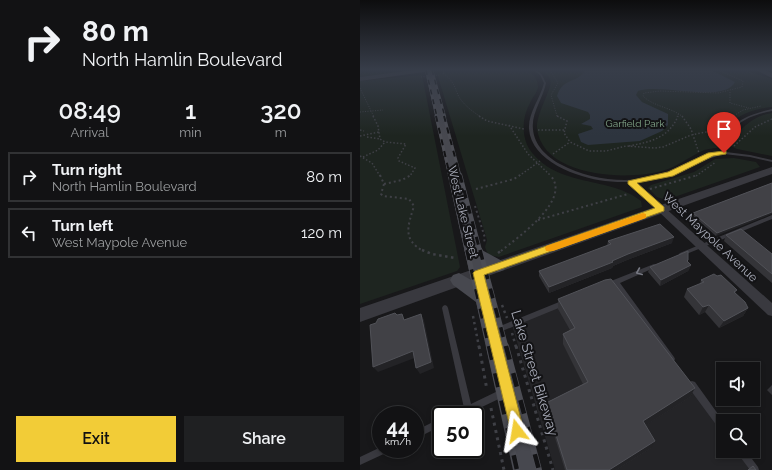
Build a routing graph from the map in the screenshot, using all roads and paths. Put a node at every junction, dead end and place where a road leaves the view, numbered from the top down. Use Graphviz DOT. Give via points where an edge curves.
graph roads {
  1 [pos="362,92"];
  2 [pos="433,92"];
  3 [pos="458,92"];
  4 [pos="541,92"];
  5 [pos="553,92"];
  6 [pos="648,92"];
  7 [pos="683,92"];
  8 [pos="730,92"];
  9 [pos="762,105"];
  10 [pos="750,108"];
  11 [pos="383,110"];
  12 [pos="772,110"];
  13 [pos="372,111"];
  14 [pos="360,112"];
  15 [pos="761,112"];
  16 [pos="678,113"];
  17 [pos="772,119"];
  18 [pos="508,125"];
  19 [pos="524,129"];
  20 [pos="360,130"];
  21 [pos="538,130"];
  22 [pos="565,130"];
  23 [pos="364,131"];
  24 [pos="379,132"];
  25 [pos="693,135"];
  26 [pos="360,136"];
  27 [pos="363,136"];
  28 [pos="380,139"];
  29 [pos="385,142"];
  30 [pos="570,142"];
  31 [pos="626,146"];
  32 [pos="734,146"];
  33 [pos="699,153"];
  34 [pos="724,153"];
  35 [pos="552,155"];
  36 [pos="360,156"];
  37 [pos="363,157"];
  38 [pos="719,160"];
  39 [pos="540,161"];
  40 [pos="772,161"];
  41 [pos="536,163"];
  42 [pos="772,170"];
  43 [pos="631,182"];
  44 [pos="384,184"];
  45 [pos="476,188"];
  46 [pos="650,189"];
  47 [pos="628,194"];
  48 [pos="661,209"];
  49 [pos="464,216"];
  50 [pos="772,217"];
  51 [pos="536,220"];
  52 [pos="701,246"];
  53 [pos="473,252"];
  54 [pos="674,257"];
  55 [pos="455,258"];
  56 [pos="496,261"];
  57 [pos="660,264"];
  58 [pos="469,277"];
  59 [pos="616,282"];
  60 [pos="601,288"];
  61 [pos="573,300"];
  62 [pos="485,303"];
  63 [pos="445,308"];
  64 [pos="772,312"];
  65 [pos="360,315"];
  66 [pos="501,329"];
  67 [pos="676,364"];
  68 [pos="686,377"];
  69 [pos="498,395"];
  70 [pos="467,406"];
  71 [pos="476,406"];
  72 [pos="716,418"];
  73 [pos="372,455"];
  74 [pos="746,458"];
  75 [pos="360,461"];
  76 [pos="504,470"];
  77 [pos="526,470"];
  78 [pos="553,470"];
  79 [pos="755,470"];
  1 -- 13 [label="path"];
  2 -- 49 [label="main road, West Lake Street"];
  3 -- 18 [label="path" via="472,111 487,121"];
  4 -- 43 [label="lane" via="533,111 531,129 540,150 558,164 578,174 591,178"];
  5 -- 22 [label="path" via="552,101 557,116 567,122"];
  6 -- 16 [label="path" via="643,96 646,100"];
  7 -- 8 [label="path"];
  8 -- 10 [label="path" via="730,103"];
  9 -- 10 [label="path"];
  10 -- 15 [label="path"];
  10 -- 25 [label="path" via="732,116 711,131"];
  11 -- 13 [label="path"];
  12 -- 15 [label="lane"];
  13 -- 14 [label="path"];
  13 -- 24 [label="path"];
  15 -- 34 [label="lane" via="741,121 728,134 723,142"];
  16 -- 25 [label="path" via="687,120"];
  16 -- 31 [label="path" via="673,127 666,134 650,141"];
  17 -- 32 [label="path" via="755,127"];
  18 -- 19 [label="path"];
  18 -- 41 [label="path" via="523,149"];
  20 -- 23 [label="path"];
  21 -- 22 [label="path"];
  22 -- 30 [label="path"];
  24 -- 27 [label="path"];
  24 -- 28 [label="path"];
  25 -- 31 [label="path" via="663,147"];
  25 -- 33 [label="path"];
  26 -- 27 [label="path"];
  27 -- 28 [label="path"];
  28 -- 29 [label="path"];
  29 -- 37 [label="path" via="378,150"];
  29 -- 44 [label="path" via="398,141 406,144 398,158 399,161 415,168 410,177"];
  30 -- 31 [label="path" via="598,152"];
  30 -- 35 [label="path"];
  34 -- 40 [label="lane"];
  34 -- 43 [label="lane" via="711,154 670,174"];
  36 -- 37 [label="path"];
  37 -- 44 [label="path" via="375,165"];
  38 -- 46 [label="path" via="696,176"];
  39 -- 41 [label="path"];
  41 -- 45 [label="path" via="514,179"];
  41 -- 51 [label="path" via="555,179 557,187 551,205"];
  42 -- 48 [label="street"];
  43 -- 48 [label="lane, West Maypole Avenue"];
  44 -- 55 [label="path" via="381,194 409,199 414,206 406,228 414,244 430,255"];
  47 -- 51 [label="path"];
  48 -- 52 [label="street, West Maypole Avenue"];
  48 -- 56 [label="street"];
  49 -- 53 [label="main road, West Lake Street"];
  49 -- 58 [label="main road" via="458,226"];
  50 -- 52 [label="lane"];
  51 -- 56 [label="path"];
  52 -- 54 [label="lane"];
  52 -- 64 [label="street, West Maypole Avenue"];
  53 -- 56 [label="main road"];
  53 -- 58 [label="main road, West Lake Street"];
  56 -- 58 [label="street"];
  57 -- 59 [label="lane, one-way"];
  58 -- 62 [label="main road, West Lake Street"];
  58 -- 65 [label="street"];
  59 -- 60 [label="lane"];
  59 -- 67 [label="lane"];
  61 -- 66 [label="lane"];
  62 -- 66 [label="main road, West Lake Street"];
  62 -- 66 [label="path, Lake Street Bikeway"];
  62 -- 69 [label="path"];
  63 -- 70 [label="lane"];
  66 -- 69 [label="main road, West Lake Street"];
  66 -- 78 [label="path, Lake Street Bikeway"];
  68 -- 72 [label="lane"];
  69 -- 71 [label="lane"];
  69 -- 76 [label="path"];
  69 -- 77 [label="main road, West Lake Street"];
  73 -- 75 [label="lane"];
  74 -- 79 [label="lane"];
}
